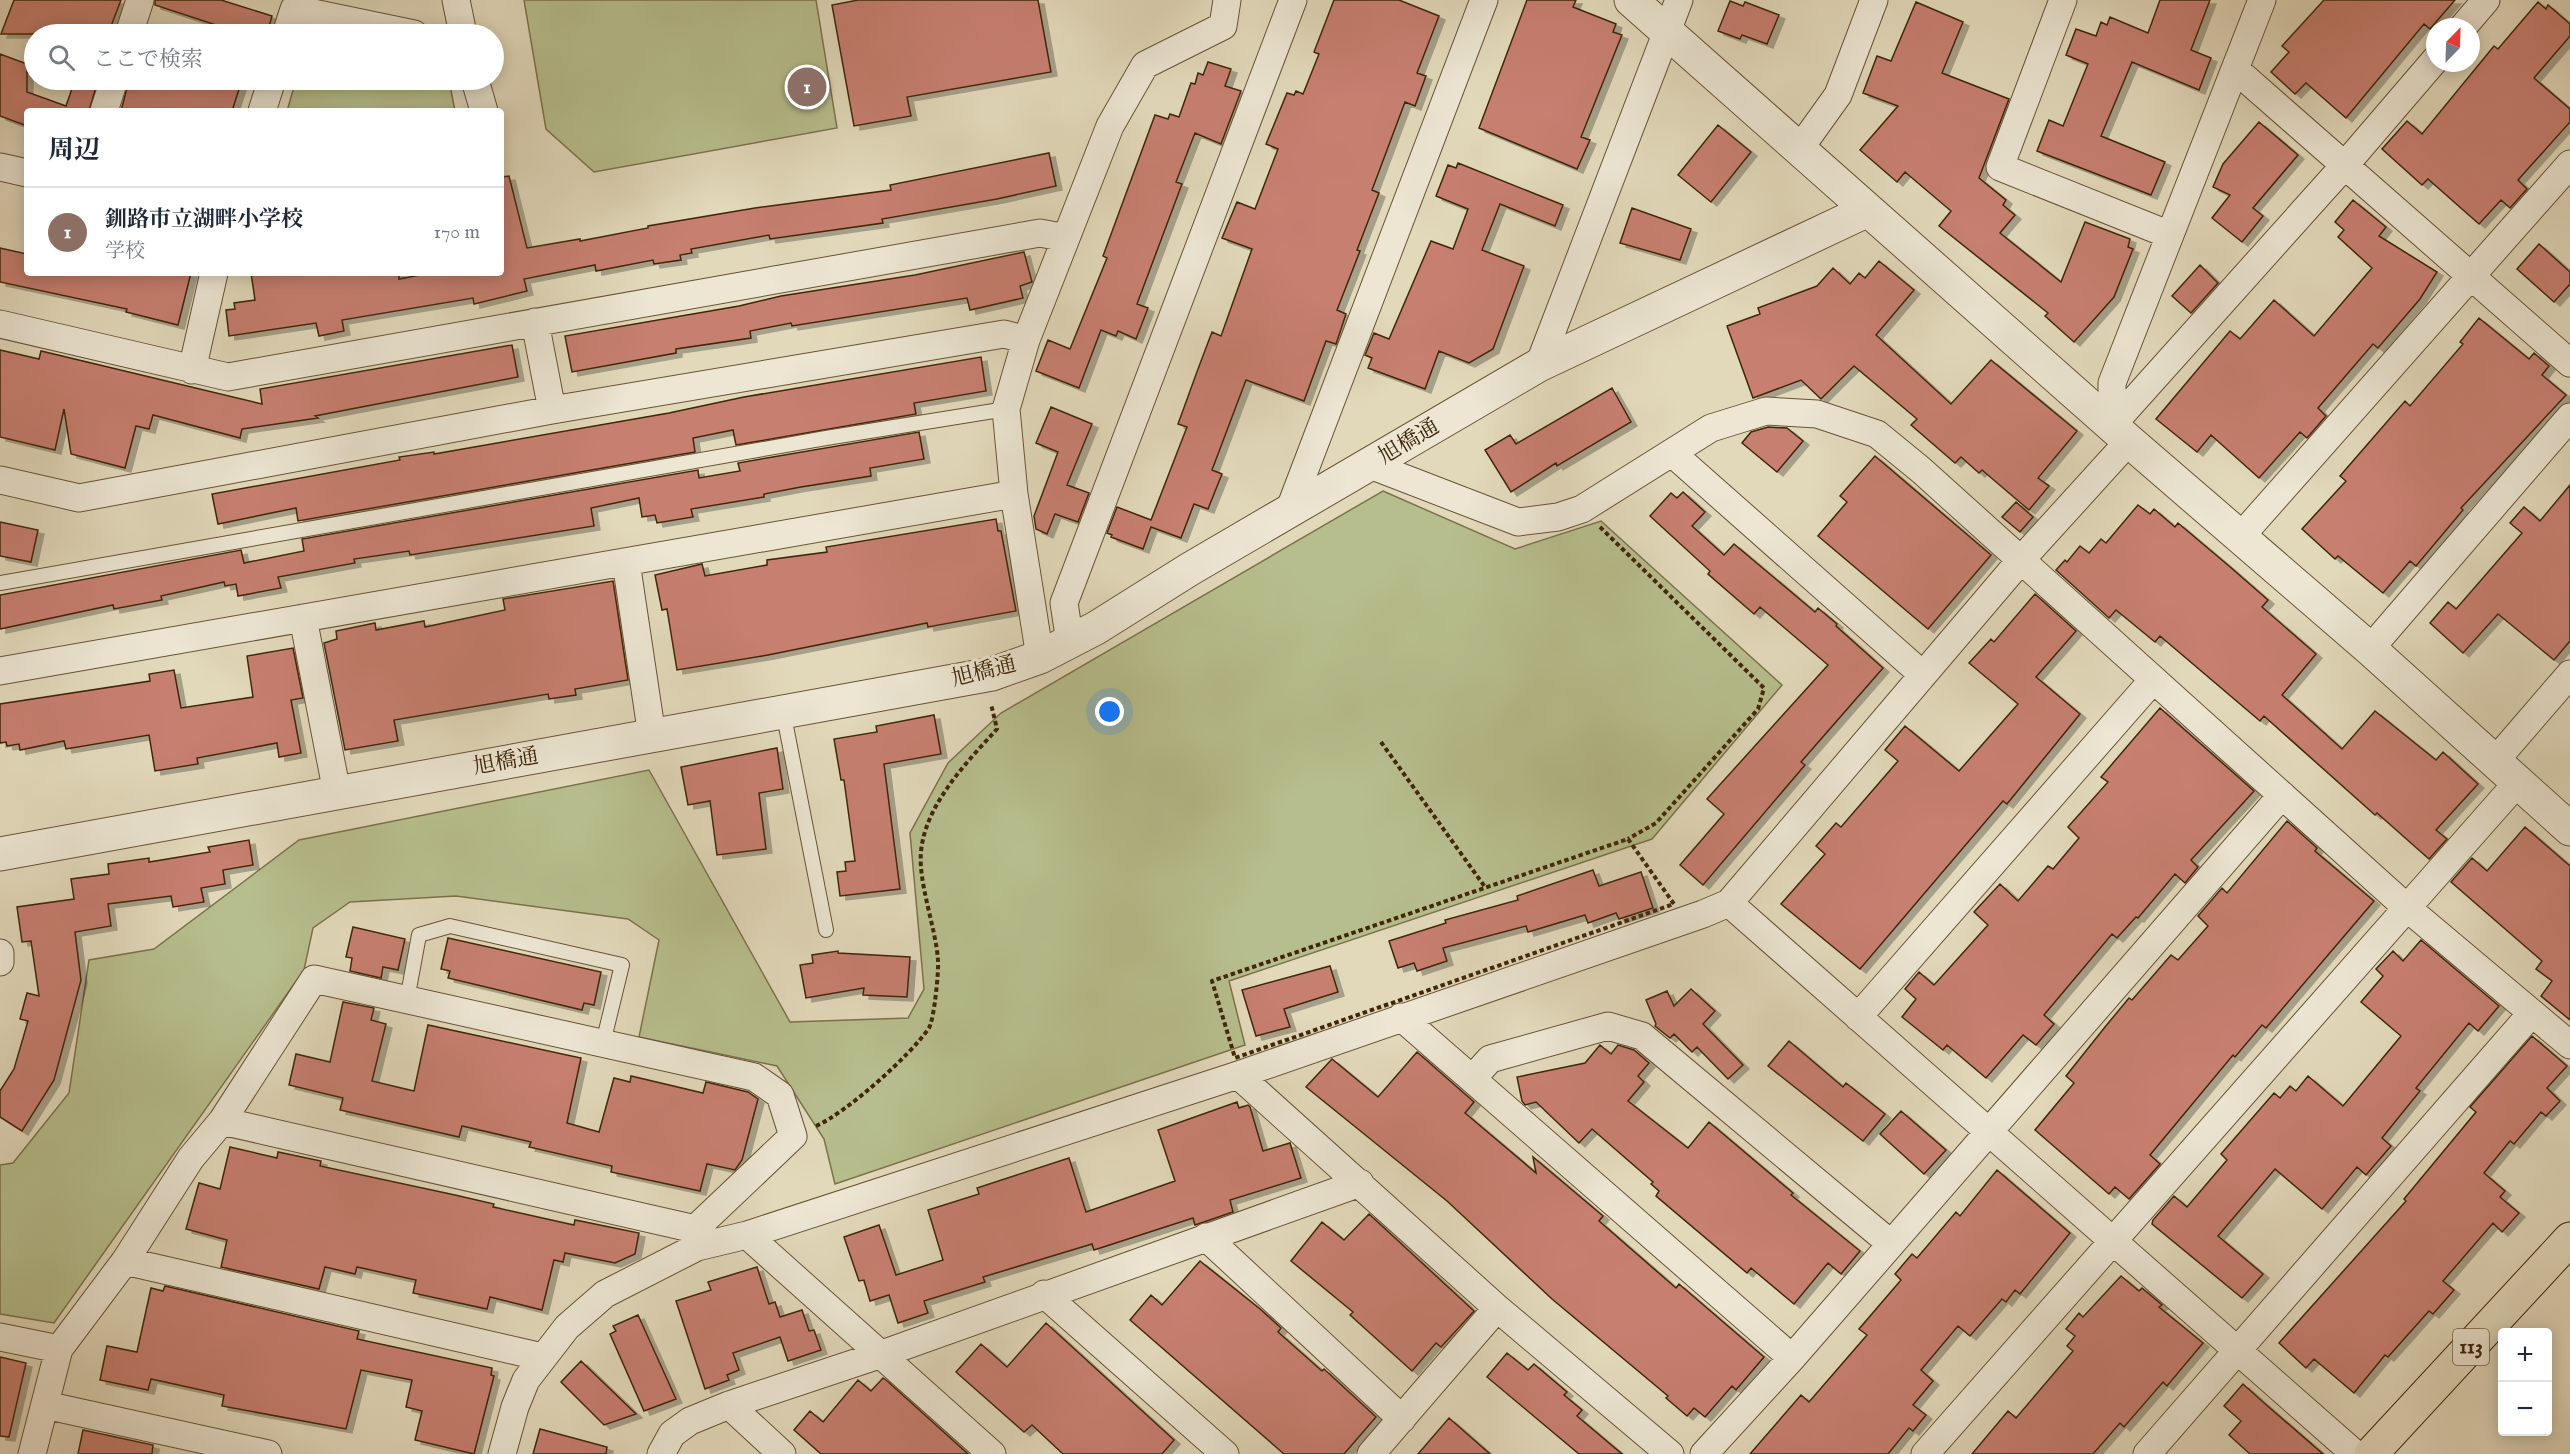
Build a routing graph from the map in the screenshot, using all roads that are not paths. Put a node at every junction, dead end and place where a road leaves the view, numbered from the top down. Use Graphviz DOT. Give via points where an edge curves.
graph roads {
  1 [pos="141,0"];
  2 [pos="456,0"];
  3 [pos="1227,0"];
  4 [pos="1293,0"];
  5 [pos="1484,0"];
  6 [pos="1631,0"];
  7 [pos="1679,0"];
  8 [pos="1874,0"];
  9 [pos="2063,0"];
  10 [pos="2262,0"];
  11 [pos="2486,0"];
  12 [pos="2471,18"];
  13 [pos="133,24"];
  14 [pos="289,24"];
  15 [pos="366,24"];
  16 [pos="461,24"];
  17 [pos="1667,30"];
  18 [pos="2236,70"];
  19 [pos="2426,70"];
  20 [pos="111,90"];
  21 [pos="269,90"];
  22 [pos="478,90"];
  23 [pos="105,108"];
  24 [pos="263,108"];
  25 [pos="483,108"];
  26 [pos="1800,148"];
  27 [pos="2570,164"];
  28 [pos="2345,165"];
  29 [pos="0,167"];
  30 [pos="24,172"];
  31 [pos="1868,210"];
  32 [pos="2170,235"];
  33 [pos="1066,238"];
  34 [pos="213,276"];
  35 [pos="2472,277"];
  36 [pos="535,322"];
  37 [pos="0,324"];
  38 [pos="1026,340"];
  39 [pos="2570,363"];
  40 [pos="1539,365"];
  41 [pos="192,370"];
  42 [pos="1006,409"];
  43 [pos="552,410"];
  44 [pos="2570,417"];
  45 [pos="2120,433"];
  46 [pos="1672,453"];
  47 [pos="1370,465"];
  48 [pos="0,480"];
  49 [pos="1014,494"];
  50 [pos="1289,511"];
  51 [pos="2241,536"];
  52 [pos="2020,561"];
  53 [pos="626,562"];
  54 [pos="0,584"];
  55 [pos="303,618"];
  56 [pos="1070,642"];
  57 [pos="2370,649"];
  58 [pos="1040,657"];
  59 [pos="0,671"];
  60 [pos="2570,674"];
  61 [pos="1923,675"];
  62 [pos="2153,680"];
  63 [pos="783,711"];
  64 [pos="652,736"];
  65 [pos="2506,771"];
  66 [pos="337,793"];
  67 [pos="2282,795"];
  68 [pos="2570,829"];
  69 [pos="0,854"];
  70 [pos="1729,903"];
  71 [pos="2406,907"];
  72 [pos="826,930"];
  73 [pos="0,954"];
  74 [pos="0,962"];
  75 [pos="407,1000"];
  76 [pos="2531,1014"];
  77 [pos="1401,1017"];
  78 [pos="1858,1017"];
  79 [pos="603,1043"];
  80 [pos="2570,1045"];
  81 [pos="1238,1075"];
  82 [pos="1472,1079"];
  83 [pos="222,1121"];
  84 [pos="1989,1131"];
  85 [pos="1360,1183"];
  86 [pos="747,1235"];
  87 [pos="1206,1237"];
  88 [pos="696,1238"];
  89 [pos="2570,1239"];
  90 [pos="2113,1240"];
  91 [pos="1890,1243"];
  92 [pos="125,1261"];
  93 [pos="1044,1294"];
  94 [pos="1497,1308"];
  95 [pos="0,1337"];
  96 [pos="60,1348"];
  97 [pos="2237,1350"];
  98 [pos="882,1354"];
  99 [pos="542,1357"];
  100 [pos="1792,1358"];
  101 [pos="45,1405"];
  102 [pos="729,1405"];
  103 [pos="1402,1419"];
  104 [pos="187,1445"];
  105 [pos="33,1454"];
  106 [pos="268,1454"];
  107 [pos="502,1454"];
  108 [pos="661,1454"];
  109 [pos="782,1454"];
  110 [pos="992,1454"];
  111 [pos="1225,1454"];
  112 [pos="1371,1454"];
  113 [pos="1670,1454"];
  114 [pos="1704,1454"];
  115 [pos="1925,1454"];
  116 [pos="2147,1454"];
  117 [pos="2355,1454"];
  118 [pos="2372,1454"];
  1 -- 13 [label="street"];
  2 -- 16 [label="street"];
  3 -- 33 [label="street" via="1223,26 1145,65 1110,126"];
  4 -- 56 [label="street" via="1064,603"];
  5 -- 50 [label="street"];
  6 -- 17 [label="street"];
  7 -- 17 [label="street"];
  8 -- 26 [label="street" via="1838,95"];
  9 -- 32 [label="street" via="2000,166"];
  10 -- 18 [label="street"];
  11 -- 12 [label="street"];
  14 -- 15 [label="street" via="294,9"];
  17 -- 26 [label="street"];
  17 -- 40 [label="street"];
  18 -- 28 [label="street"];
  18 -- 32 [label="street"];
  19 -- 28 [label="street"];
  20 -- 23 [label="street"];
  21 -- 24 [label="street"];
  22 -- 25 [label="street"];
  26 -- 31 [label="street"];
  27 -- 35 [label="street"];
  28 -- 35 [label="street"];
  28 -- 45 [label="street"];
  29 -- 30 [label="street"];
  31 -- 40 [label="street, 旭橋通"];
  31 -- 45 [label="street"];
  32 -- 45 [label="street" via="2112,383"];
  33 -- 36 [label="street" via="1040,232"];
  33 -- 38 [label="street"];
  34 -- 41 [label="street"];
  35 -- 39 [label="street"];
  35 -- 51 [label="street"];
  36 -- 41 [label="street" via="228,377"];
  36 -- 43 [label="street"];
  37 -- 41 [label="street"];
  38 -- 42 [label="street"];
  38 -- 43 [label="street" via="1004,334"];
  40 -- 47 [label="street, 旭橋通"];
  42 -- 49 [label="street"];
  42 -- 54 [label="lane"];
  43 -- 48 [label="street" via="79,498"];
  44 -- 57 [label="street"];
  45 -- 51 [label="street"];
  45 -- 52 [label="street"];
  46 -- 47 [label="street" via="1582,509 1558,517 1518,522"];
  46 -- 52 [label="street" via="1711,428 1766,411 1817,414 1877,434"];
  46 -- 61 [label="street"];
  47 -- 50 [label="street, 旭橋通"];
  49 -- 53 [label="street"];
  49 -- 58 [label="street"];
  50 -- 56 [label="street, 旭橋通"];
  51 -- 57 [label="street"];
  52 -- 61 [label="street"];
  52 -- 62 [label="street"];
  53 -- 55 [label="street"];
  53 -- 64 [label="street"];
  55 -- 59 [label="street"];
  55 -- 66 [label="street"];
  56 -- 58 [label="street, 旭橋通"];
  57 -- 65 [label="street"];
  58 -- 63 [label="street, 旭橋通" via="992,674"];
  60 -- 65 [label="street"];
  61 -- 70 [label="street"];
  62 -- 67 [label="street"];
  62 -- 78 [label="street"];
  63 -- 64 [label="street, 旭橋通"];
  63 -- 72 [label="lane"];
  64 -- 66 [label="street, 旭橋通"];
  65 -- 68 [label="street"];
  65 -- 71 [label="street"];
  66 -- 69 [label="street, 旭橋通"];
  67 -- 71 [label="street"];
  67 -- 84 [label="street"];
  70 -- 77 [label="street"];
  70 -- 78 [label="street"];
  71 -- 76 [label="street"];
  71 -- 90 [label="street"];
  73 -- 74 [label="street"];
  75 -- 79 [label="street"];
  75 -- 79 [label="lane" via="419,935 450,926 622,965"];
  75 -- 83 [label="street" via="314,979"];
  76 -- 80 [label="street"];
  76 -- 97 [label="street"];
  77 -- 81 [label="street"];
  77 -- 82 [label="street"];
  78 -- 84 [label="street"];
  79 -- 88 [label="street" via="754,1077 780,1095 793,1136"];
  81 -- 85 [label="street"];
  81 -- 86 [label="street"];
  82 -- 91 [label="street" via="1490,1059 1608,1026 1642,1036"];
  82 -- 100 [label="street"];
  83 -- 88 [label="street"];
  83 -- 92 [label="street" via="191,1158"];
  84 -- 90 [label="street"];
  84 -- 91 [label="street"];
  85 -- 87 [label="street"];
  85 -- 94 [label="street"];
  86 -- 88 [label="street"];
  86 -- 98 [label="street"];
  87 -- 93 [label="street"];
  87 -- 103 [label="street"];
  88 -- 99 [label="street" via="605,1294 567,1327"];
  89 -- 118 [label="main road, 113"];
  90 -- 97 [label="street"];
  90 -- 115 [label="street"];
  91 -- 100 [label="street"];
  92 -- 96 [label="street"];
  92 -- 99 [label="street"];
  93 -- 98 [label="street"];
  93 -- 111 [label="street"];
  94 -- 103 [label="street"];
  94 -- 113 [label="street"];
  95 -- 96 [label="street"];
  96 -- 101 [label="street"];
  97 -- 116 [label="street"];
  97 -- 117 [label="street"];
  98 -- 102 [label="street"];
  98 -- 110 [label="street"];
  99 -- 107 [label="street" via="526,1380"];
  100 -- 114 [label="street"];
  101 -- 104 [label="street"];
  101 -- 105 [label="street"];
  102 -- 108 [label="street" via="690,1421 672,1434"];
  102 -- 109 [label="street"];
  103 -- 112 [label="street"];
  104 -- 106 [label="street"];
}
